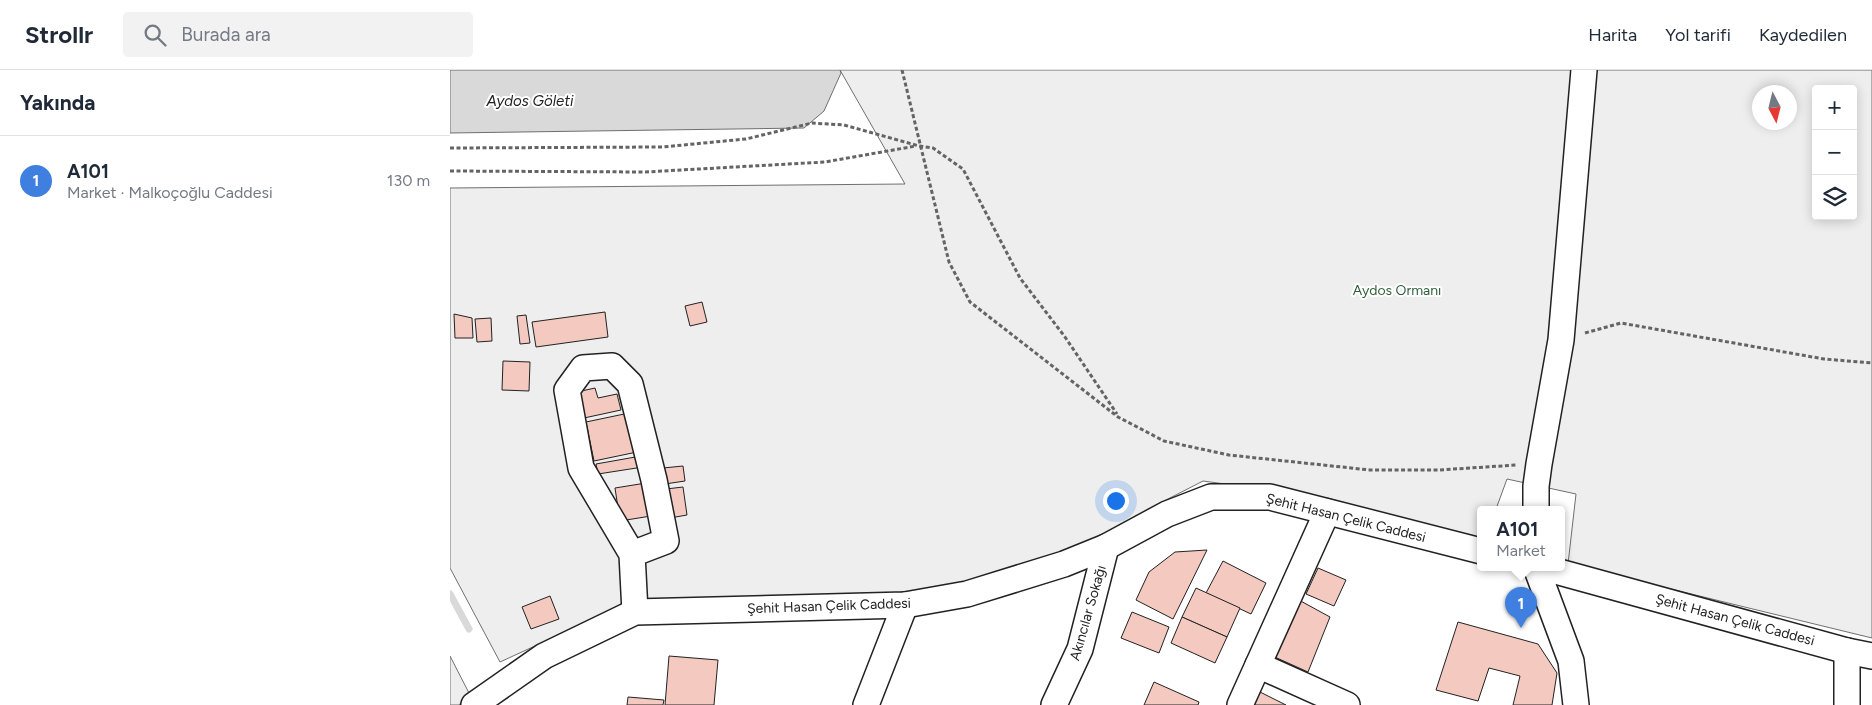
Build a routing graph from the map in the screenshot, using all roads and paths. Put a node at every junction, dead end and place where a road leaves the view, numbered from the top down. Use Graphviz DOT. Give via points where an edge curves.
graph roads {
  1 [pos="902,70"];
  2 [pos="1584,70"];
  3 [pos="919,146"];
  4 [pos="450,148"];
  5 [pos="450,171"];
  6 [pos="1561,340"];
  7 [pos="1872,363"];
  8 [pos="1118,417"];
  9 [pos="1539,464"];
  10 [pos="1536,506"];
  11 [pos="1327,512"];
  12 [pos="1106,547"];
  13 [pos="1477,550"];
  14 [pos="632,554"];
  15 [pos="1537,571"];
  16 [pos="1556,571"];
  17 [pos="906,605"];
  18 [pos="635,612"];
  19 [pos="1847,651"];
  20 [pos="1872,656"];
  21 [pos="1258,665"];
  22 [pos="476,704"];
  23 [pos="866,705"];
  24 [pos="1054,705"];
  25 [pos="1240,705"];
  26 [pos="1347,705"];
  27 [pos="1576,705"];
  28 [pos="1847,705"];
  1 -- 3 [label="path"];
  2 -- 6 [label="street"];
  3 -- 4 [label="path" via="844,125 812,123 746,139 662,147"];
  3 -- 5 [label="path" via="825,162 645,172"];
  3 -- 8 [label="path" via="933,148 963,169 1020,278 1065,337"];
  3 -- 8 [label="path" via="948,262 970,302"];
  6 -- 7 [label="path" via="1621,323 1824,359"];
  6 -- 9 [label="street"];
  8 -- 9 [label="path" via="1164,441 1238,456 1370,470"];
  9 -- 10 [label="street"];
  11 -- 12 [label="street, Şehit Hasan Çelik Caddesi" via="1270,497 1211,497 1167,514"];
  11 -- 13 [label="street, Şehit Hasan Çelik Caddesi"];
  11 -- 21 [label="street"];
  12 -- 17 [label="street, Şehit Hasan Çelik Caddesi" via="1064,564 966,594"];
  12 -- 24 [label="street, Akıncılar Sokağı" via="1080,649"];
  14 -- 14 [label="street" via="666,541 630,384 612,366 583,368 567,390 581,468"];
  14 -- 18 [label="street"];
  15 -- 27 [label="street" via="1571,661"];
  16 -- 19 [label="street, Şehit Hasan Çelik Caddesi"];
  17 -- 18 [label="street, Şehit Hasan Çelik Caddesi"];
  17 -- 23 [label="street"];
  18 -- 22 [label="street, Şehit Hasan Çelik Caddesi" via="544,656"];
  19 -- 20 [label="street, Şehit Hasan Çelik Caddesi"];
  19 -- 28 [label="street"];
  21 -- 25 [label="street"];
  21 -- 26 [label="street"];
}
